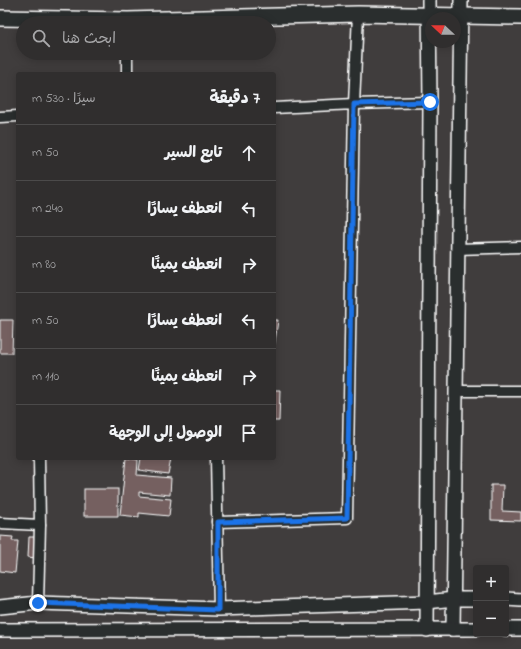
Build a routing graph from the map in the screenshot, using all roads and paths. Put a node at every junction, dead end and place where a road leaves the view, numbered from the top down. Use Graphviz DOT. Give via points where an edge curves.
graph roads {
  1 [pos="461,0"];
  2 [pos="428,7"];
  3 [pos="358,14"];
  4 [pos="462,16"];
  5 [pos="276,17"];
  6 [pos="521,17"];
  7 [pos="0,18"];
  8 [pos="16,18"];
  9 [pos="127,60"];
  10 [pos="126,72"];
  11 [pos="430,102"];
  12 [pos="354,104"];
  13 [pos="276,108"];
  14 [pos="16,116"];
  15 [pos="0,117"];
  16 [pos="521,247"];
  17 [pos="457,249"];
  18 [pos="456,390"];
  19 [pos="521,391"];
  20 [pos="39,460"];
  21 [pos="216,460"];
  22 [pos="218,522"];
  23 [pos="0,523"];
  24 [pos="40,525"];
  25 [pos="454,599"];
  26 [pos="473,599"];
  27 [pos="509,599"];
  28 [pos="521,600"];
  29 [pos="427,602"];
  30 [pos="38,603"];
  31 [pos="0,607"];
  32 [pos="218,610"];
  33 [pos="453,629"];
  34 [pos="473,629"];
  35 [pos="509,629"];
  36 [pos="521,629"];
  37 [pos="0,630"];
  38 [pos="427,630"];
  1 -- 4 [label="street"];
  2 -- 3 [label="main road"];
  2 -- 4 [label="main road"];
  2 -- 11 [label="street"];
  3 -- 5 [label="main road"];
  3 -- 12 [label="street"];
  4 -- 6 [label="main road"];
  4 -- 17 [label="street"];
  7 -- 8 [label="main road"];
  9 -- 10 [label="street"];
  11 -- 12 [label="street"];
  11 -- 29 [label="street"];
  12 -- 13 [label="street"];
  12 -- 22 [label="street" via="347,518"];
  14 -- 15 [label="street"];
  16 -- 17 [label="street"];
  17 -- 18 [label="street"];
  18 -- 19 [label="street"];
  18 -- 25 [label="street"];
  20 -- 24 [label="street"];
  21 -- 22 [label="street"];
  22 -- 32 [label="street"];
  23 -- 24 [label="street"];
  24 -- 30 [label="street"];
  25 -- 26 [label="street"];
  25 -- 29 [label="street"];
  25 -- 33 [label="street"];
  27 -- 28 [label="street"];
  29 -- 32 [label="street"];
  29 -- 38 [label="street"];
  30 -- 31 [label="street"];
  30 -- 32 [label="street"];
  33 -- 34 [label="street"];
  33 -- 38 [label="street"];
  35 -- 36 [label="street"];
  37 -- 38 [label="street"];
}
